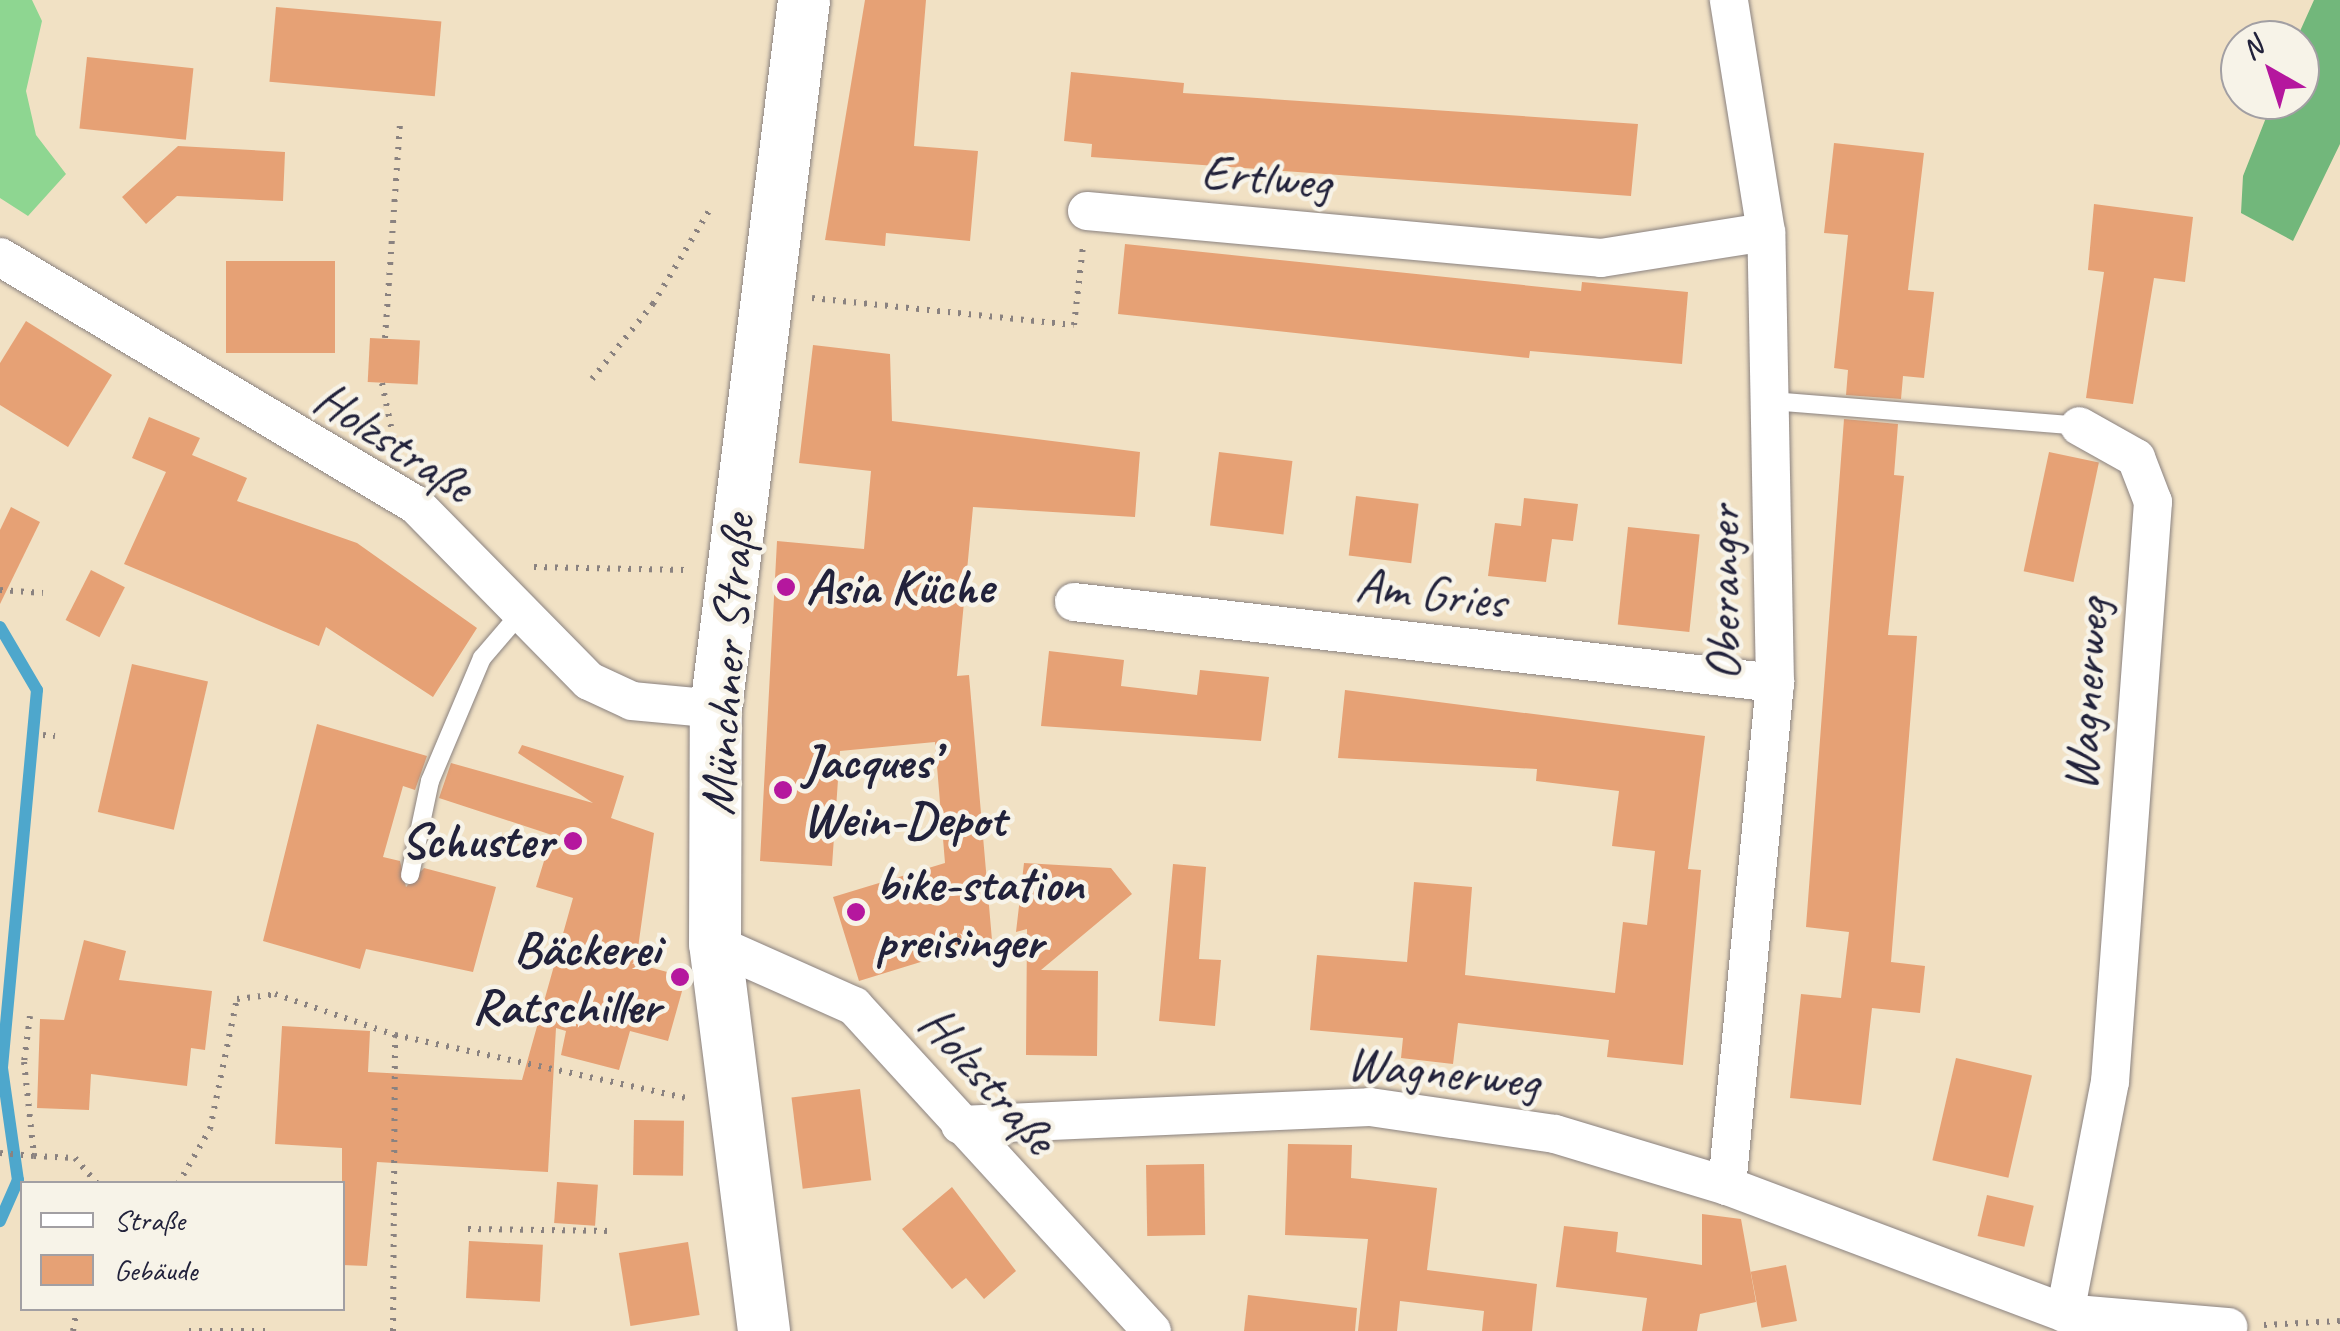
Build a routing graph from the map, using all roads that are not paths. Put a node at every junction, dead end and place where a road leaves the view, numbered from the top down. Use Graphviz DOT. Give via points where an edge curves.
graph roads {
  1 [pos="804,0"];
  2 [pos="1729,0"];
  3 [pos="1087,211"];
  4 [pos="1766,232"];
  5 [pos="0,256"];
  6 [pos="1771,400"];
  7 [pos="2079,426"];
  8 [pos="1074,602"];
  9 [pos="524,609"];
  10 [pos="1776,683"];
  11 [pos="716,709"];
  12 [pos="410,875"];
  13 [pos="715,944"];
  14 [pos="960,1125"];
  15 [pos="1727,1186"];
  16 [pos="2065,1314"];
  17 [pos="2228,1327"];
  18 [pos="764,1331"];
  19 [pos="1152,1331"];
  1 -- 11 [label="main road, Münchner Straße" via="728,570"];
  2 -- 4 [label="street, Oberanger"];
  3 -- 4 [label="street, Ertlweg" via="1602,258"];
  4 -- 6 [label="street, Oberanger"];
  5 -- 9 [label="street, Holzstraße" via="372,474 488,570"];
  6 -- 7 [label="lane, Wagnerweg"];
  6 -- 10 [label="street, Oberanger"];
  7 -- 16 [label="street, Wagnerweg" via="2136,458 2153,502 2110,1082"];
  8 -- 10 [label="street, Am Gries"];
  9 -- 11 [label="street, Holzstraße" via="589,681 632,701"];
  9 -- 12 [label="lane" via="482,658 430,782"];
  10 -- 15 [label="street, Oberanger"];
  11 -- 13 [label="main road, Münchner Straße"];
  13 -- 14 [label="street, Holzstraße" via="854,1006"];
  13 -- 18 [label="main road, Münchner Straße"];
  14 -- 15 [label="street, Wagnerweg" via="1370,1107 1555,1134"];
  14 -- 19 [label="street, Holzstraße"];
  15 -- 16 [label="street, Wagnerweg"];
  16 -- 17 [label="street, Wagnerweg"];
}
